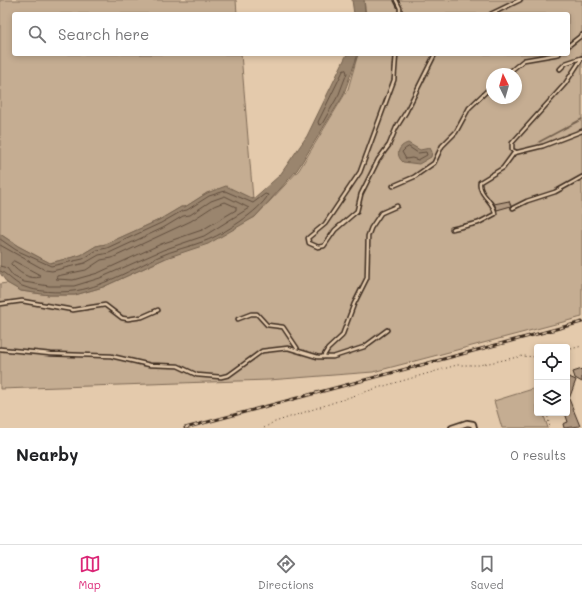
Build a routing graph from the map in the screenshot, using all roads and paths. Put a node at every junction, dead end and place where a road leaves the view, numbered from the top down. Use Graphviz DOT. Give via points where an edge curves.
graph roads {
  1 [pos="396,0"];
  2 [pos="520,0"];
  3 [pos="400,12"];
  4 [pos="495,12"];
  5 [pos="582,35"];
  6 [pos="570,44"];
  7 [pos="396,56"];
  8 [pos="434,56"];
  9 [pos="547,56"];
  10 [pos="582,58"];
  11 [pos="514,68"];
  12 [pos="560,68"];
  13 [pos="486,92"];
  14 [pos="582,131"];
  15 [pos="517,152"];
  16 [pos="582,177"];
  17 [pos="394,186"];
  18 [pos="397,206"];
  19 [pos="513,208"];
  20 [pos="452,229"];
  21 [pos="0,304"];
  22 [pos="158,310"];
  23 [pos="238,319"];
  24 [pos="387,330"];
  25 [pos="582,346"];
  26 [pos="0,349"];
  27 [pos="570,349"];
  28 [pos="302,351"];
  29 [pos="323,357"];
  30 [pos="534,357"];
  31 [pos="548,416"];
  32 [pos="264,428"];
  33 [pos="452,428"];
  34 [pos="474,428"];
  35 [pos="550,428"];
  1 -- 3 [label="lane"];
  2 -- 4 [label="lane"];
  5 -- 6 [label="lane"];
  7 -- 8 [label="lane" via="394,80 360,172 325,224 308,238 309,243 315,247 324,246 335,230 356,213 361,194"];
  9 -- 11 [label="lane" via="524,60"];
  10 -- 12 [label="lane" via="566,63"];
  10 -- 15 [label="lane" via="560,89 512,143 512,150"];
  13 -- 17 [label="lane" via="468,108 456,132 442,146 434,163 414,177"];
  14 -- 15 [label="lane" via="543,146"];
  15 -- 20 [label="lane" via="511,155 503,168 480,182 480,188 494,208 495,214 478,223"];
  16 -- 19 [label="lane" via="555,192"];
  18 -- 29 [label="lane" via="381,213 370,228 367,278 342,336"];
  21 -- 22 [label="lane" via="22,301 73,310 105,305 122,318 132,320"];
  23 -- 28 [label="lane" via="257,314 267,324 283,327 294,346"];
  24 -- 29 [label="lane" via="364,347"];
  25 -- 27 [label="path"];
  26 -- 28 [label="lane" via="111,356 150,366 178,366 197,375 221,377 229,375 262,351 288,348"];
  28 -- 29 [label="lane" via="312,356"];
  30 -- 32 [label="path" via="523,356 479,365 457,365 374,389 272,423"];
  31 -- 35 [label="path"];
  33 -- 34 [label="street" via="467,423 473,424"];
}
